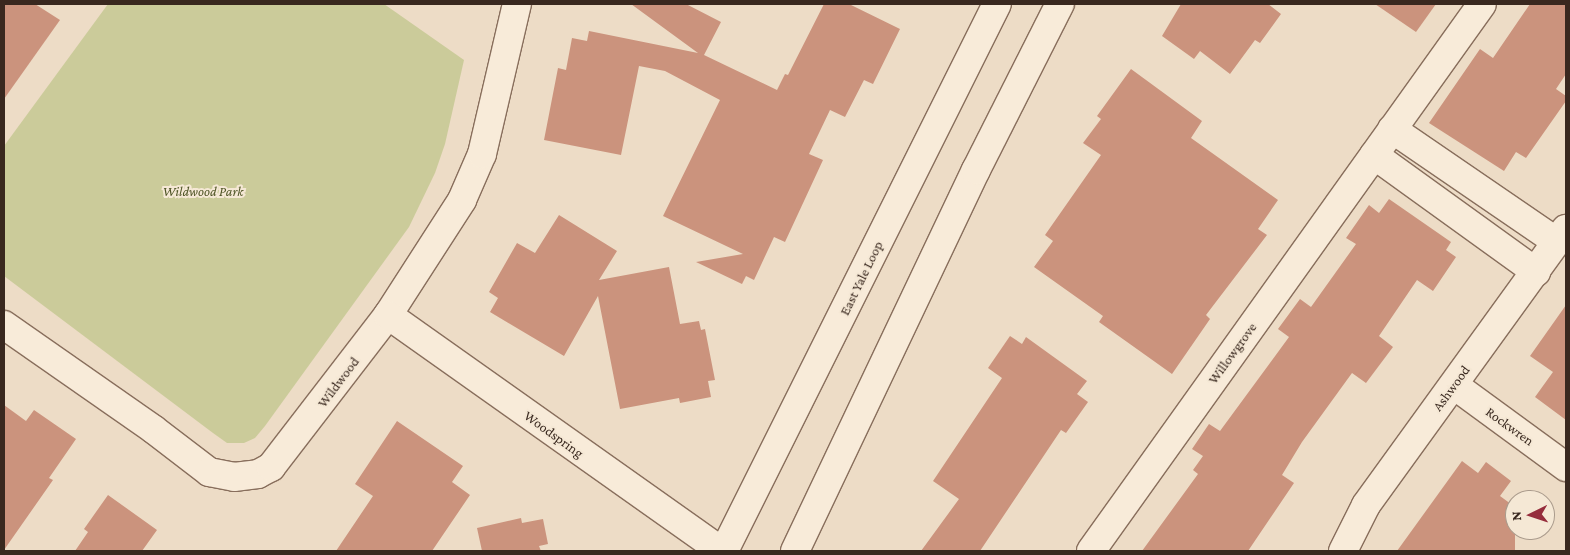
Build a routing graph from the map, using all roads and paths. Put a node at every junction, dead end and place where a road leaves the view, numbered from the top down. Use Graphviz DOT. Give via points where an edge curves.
graph roads {
  1 [pos="517,4"];
  2 [pos="997,4"];
  3 [pos="1060,4"];
  4 [pos="1482,4"];
  5 [pos="1392,129"];
  6 [pos="1374,155"];
  7 [pos="1562,235"];
  8 [pos="1536,272"];
  9 [pos="388,315"];
  10 [pos="4,325"];
  11 [pos="1454,385"];
  12 [pos="1566,467"];
  13 [pos="723,551"];
  14 [pos="796,551"];
  15 [pos="1091,551"];
  16 [pos="1343,551"];
  1 -- 9 [label="street, Wildwood" via="482,154 462,200"];
  2 -- 13 [label="street, East Yale Loop"];
  3 -- 14 [label="street" via="976,170"];
  4 -- 5 [label="street, Willowgrove"];
  5 -- 6 [label="street, Willowgrove"];
  5 -- 7 [label="street"];
  6 -- 8 [label="street"];
  6 -- 15 [label="street, Willowgrove"];
  7 -- 8 [label="street, Ashwood"];
  8 -- 11 [label="street, Ashwood"];
  9 -- 10 [label="street, Wildwood" via="283,456 258,474 234,477 210,472"];
  9 -- 13 [label="street, Woodspring"];
  11 -- 12 [label="street, Rockwren"];
  11 -- 16 [label="street, Ashwood" via="1366,505"];
}
